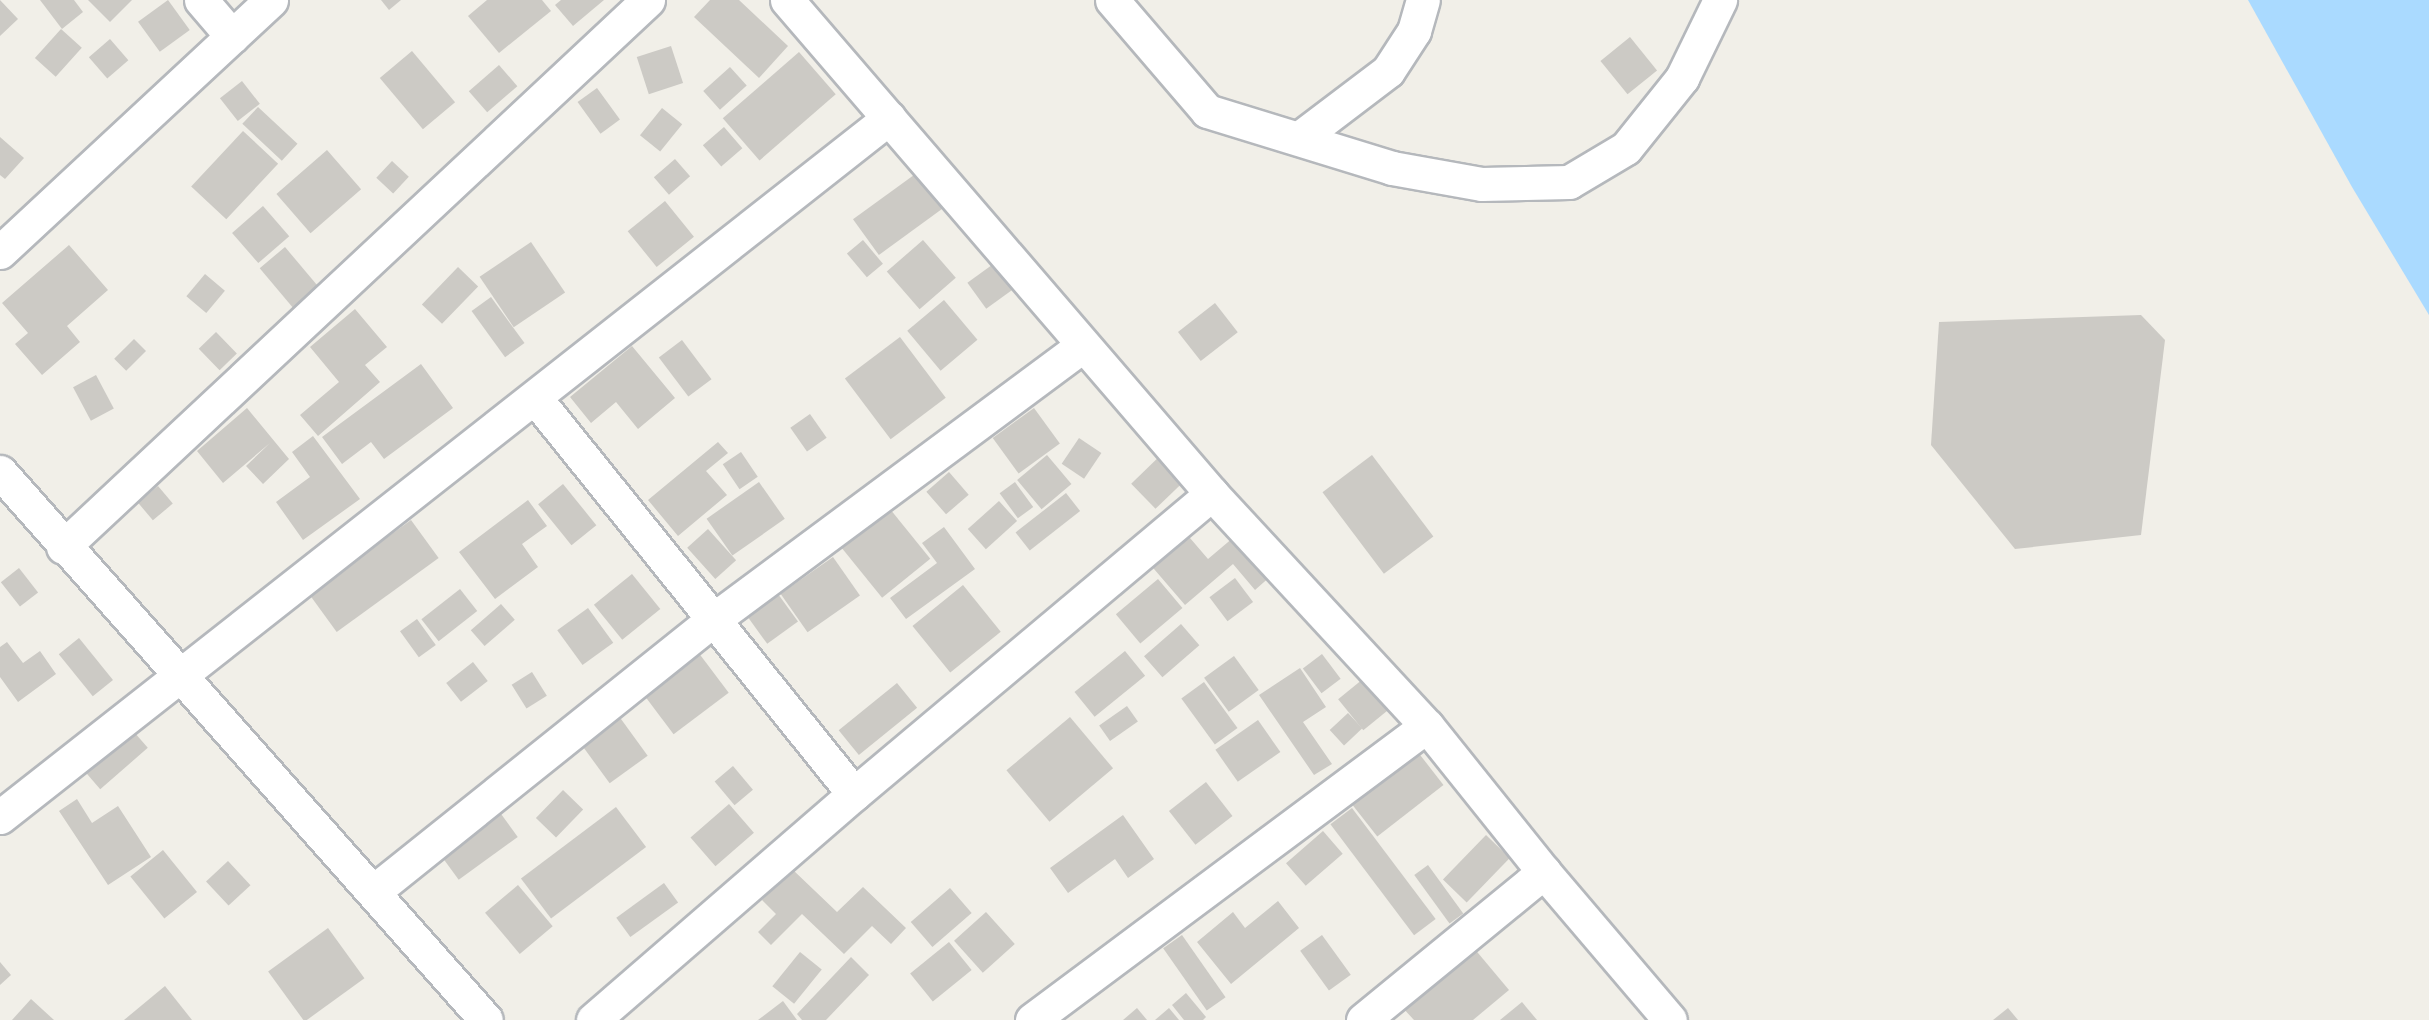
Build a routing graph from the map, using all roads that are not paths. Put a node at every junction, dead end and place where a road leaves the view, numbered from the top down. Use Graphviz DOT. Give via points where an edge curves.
graph roads {
  1 [pos="201,0"];
  2 [pos="271,0"];
  3 [pos="648,0"];
  4 [pos="787,0"];
  5 [pos="1112,0"];
  6 [pos="1423,0"];
  7 [pos="1719,0"];
  8 [pos="232,36"];
  9 [pos="889,118"];
  10 [pos="1302,137"];
  11 [pos="0,252"];
  12 [pos="1082,346"];
  13 [pos="536,399"];
  14 [pos="0,472"];
  15 [pos="1212,494"];
  16 [pos="63,547"];
  17 [pos="713,620"];
  18 [pos="181,672"];
  19 [pos="1427,726"];
  20 [pos="854,794"];
  21 [pos="0,817"];
  22 [pos="1544,872"];
  23 [pos="373,892"];
  24 [pos="1664,1018"];
  25 [pos="486,1020"];
  26 [pos="593,1020"];
  27 [pos="1032,1020"];
  28 [pos="1363,1020"];
  1 -- 8 [label="street"];
  2 -- 8 [label="street"];
  3 -- 16 [label="street"];
  4 -- 9 [label="street"];
  5 -- 10 [label="street" via="1208,111"];
  6 -- 10 [label="street" via="1414,31 1388,71"];
  7 -- 10 [label="street" via="1682,78 1626,148 1569,182 1482,184 1392,168"];
  8 -- 11 [label="street"];
  9 -- 12 [label="street"];
  9 -- 13 [label="street"];
  12 -- 15 [label="street"];
  12 -- 17 [label="street"];
  13 -- 17 [label="street"];
  13 -- 18 [label="street"];
  14 -- 16 [label="street"];
  15 -- 19 [label="street"];
  15 -- 20 [label="street"];
  16 -- 18 [label="street"];
  17 -- 20 [label="street"];
  17 -- 23 [label="street"];
  18 -- 21 [label="street"];
  18 -- 23 [label="street"];
  19 -- 22 [label="street"];
  19 -- 27 [label="street"];
  20 -- 26 [label="street"];
  22 -- 24 [label="street"];
  22 -- 28 [label="street"];
  23 -- 25 [label="street"];
}
